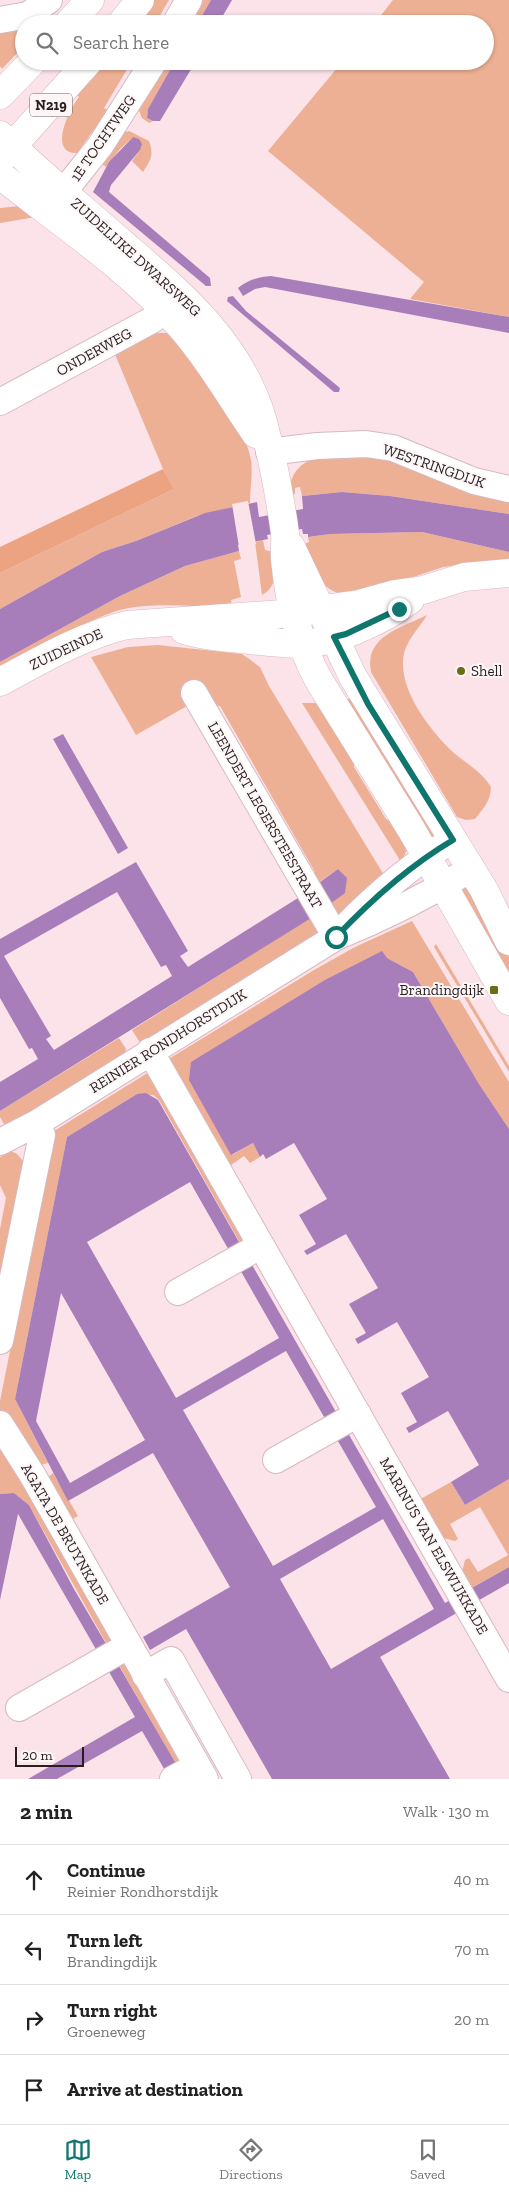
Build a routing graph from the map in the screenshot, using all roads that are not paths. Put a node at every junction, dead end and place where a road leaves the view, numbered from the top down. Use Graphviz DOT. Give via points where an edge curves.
graph roads {
  1 [pos="49,0"];
  2 [pos="90,0"];
  3 [pos="140,0"];
  4 [pos="189,0"];
  5 [pos="28,15"];
  6 [pos="76,15"];
  7 [pos="128,15"];
  8 [pos="180,15"];
  9 [pos="15,17"];
  10 [pos="0,20"];
  11 [pos="25,70"];
  12 [pos="80,70"];
  13 [pos="148,70"];
  14 [pos="0,95"];
  15 [pos="4,148"];
  16 [pos="0,174"];
  17 [pos="56,202"];
  18 [pos="175,304"];
  19 [pos="0,402"];
  20 [pos="269,452"];
  21 [pos="509,489"];
  22 [pos="509,573"];
  23 [pos="423,590"];
  24 [pos="308,610"];
  25 [pos="165,624"];
  26 [pos="334,637"];
  27 [pos="302,644"];
  28 [pos="0,682"];
  29 [pos="194,693"];
  30 [pos="453,840"];
  31 [pos="427,856"];
  32 [pos="471,869"];
  33 [pos="444,886"];
  34 [pos="331,929"];
  35 [pos="509,941"];
  36 [pos="509,1001"];
  37 [pos="150,1051"];
  38 [pos="37,1123"];
  39 [pos="0,1142"];
  40 [pos="257,1248"];
  41 [pos="178,1292"];
  42 [pos="0,1341"];
  43 [pos="353,1417"];
  44 [pos="0,1424"];
  45 [pos="276,1460"];
  46 [pos="124,1648"];
  47 [pos="145,1675"];
  48 [pos="509,1678"];
  49 [pos="19,1708"];
  50 [pos="191,1773"];
  51 [pos="238,1779"];
  1 -- 5 [label="street"];
  2 -- 6 [label="street"];
  3 -- 7 [label="street"];
  4 -- 8 [label="street"];
  9 -- 10 [label="street"];
  11 -- 14 [label="street, N219"];
  12 -- 15 [label="street, N219"];
  13 -- 17 [label="street, 1E TOCHTWEG" via="100,146"];
  15 -- 17 [label="street, ZUIDELIJKE DWARSWEG"];
  16 -- 17 [label="street, ZUIDELIJKE DWARSWEG"];
  17 -- 18 [label="street, ZUIDELIJKE DWARSWEG"];
  18 -- 19 [label="street, ONDERWEG" via="97,351"];
  18 -- 20 [label="street, ZUIDELIJKE DWARSWEG" via="217,333 237,364 258,408"];
  20 -- 21 [label="street, WESTRINGDIJK" via="366,444 393,448 474,481"];
  20 -- 24 [label="street, ZUIDELIJKE DWARSWEG" via="283,521"];
  22 -- 23 [label="street" via="464,577"];
  23 -- 24 [label="street, ZUIDEINDE" via="359,604"];
  23 -- 26 [label="street, ZUIDEINDE" via="399,609"];
  24 -- 25 [label="street, ZUIDEINDE" via="186,619"];
  24 -- 26 [label="street"];
  24 -- 27 [label="street"];
  25 -- 27 [label="street, ZUIDEINDE" via="202,635"];
  25 -- 28 [label="street, ZUIDEINDE" via="141,623 106,630"];
  26 -- 27 [label="street, ZUIDEINDE"];
  26 -- 30 [label="street" via="368,704"];
  27 -- 31 [label="street" via="318,680"];
  29 -- 34 [label="street, LEENDERT LEGERSTEESTRAAT"];
  30 -- 31 [label="street, REINIER RONDHORSTDIJK"];
  30 -- 32 [label="street"];
  31 -- 33 [label="street"];
  31 -- 34 [label="street, REINIER RONDHORSTDIJK"];
  32 -- 33 [label="street, REINIER RONDHORSTDIJK"];
  32 -- 35 [label="street"];
  33 -- 34 [label="street, REINIER RONDHORSTDIJK" via="378,920"];
  33 -- 36 [label="street"];
  34 -- 37 [label="street, REINIER RONDHORSTDIJK"];
  37 -- 38 [label="street, REINIER RONDHORSTDIJK"];
  37 -- 40 [label="street, MARINUS VAN ELSWIJKKADE"];
  38 -- 39 [label="street, REINIER RONDHORSTDIJK"];
  38 -- 42 [label="street" via="42,1135"];
  40 -- 41 [label="street"];
  40 -- 43 [label="street, MARINUS VAN ELSWIJKKADE"];
  43 -- 45 [label="street"];
  43 -- 48 [label="street, MARINUS VAN ELSWIJKKADE"];
  44 -- 46 [label="street, AGATA DE BRUYNKADE" via="33,1476"];
  46 -- 47 [label="street, AGATA DE BRUYNKADE"];
  46 -- 49 [label="street"];
  47 -- 50 [label="street, AGATA DE BRUYNKADE"];
  47 -- 51 [label="street" via="171,1660"];
}
